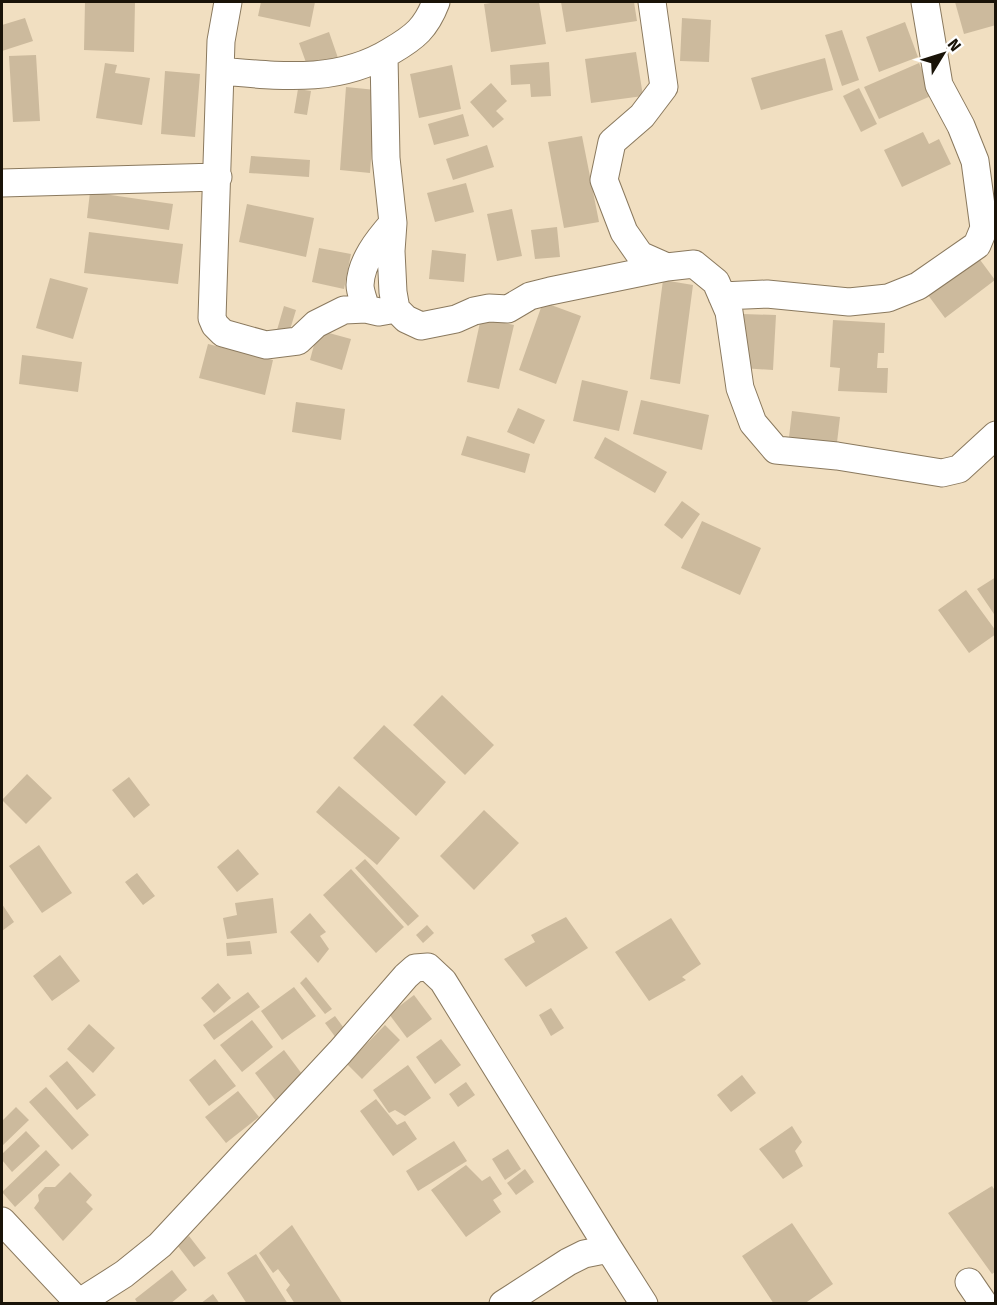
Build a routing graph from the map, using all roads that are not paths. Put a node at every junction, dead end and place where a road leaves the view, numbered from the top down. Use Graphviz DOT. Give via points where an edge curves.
graph roads {
  1 [pos="228,2"];
  2 [pos="436,2"];
  3 [pos="652,2"];
  4 [pos="925,2"];
  5 [pos="384,56"];
  6 [pos="220,71"];
  7 [pos="218,177"];
  8 [pos="2,183"];
  9 [pos="393,223"];
  10 [pos="667,267"];
  11 [pos="722,296"];
  12 [pos="366,309"];
  13 [pos="396,309"];
  14 [pos="996,435"];
  15 [pos="2,1221"];
  16 [pos="609,1249"];
  17 [pos="77,1303"];
  18 [pos="503,1304"];
  19 [pos="644,1304"];
  1 -- 6 [label="street"];
  2 -- 5 [label="street" via="429,20 414,37"];
  3 -- 10 [label="street" via="664,87 642,116 612,142 604,180 624,232 640,255"];
  4 -- 11 [label="street" via="939,85 975,161 984,228 976,245 918,286 888,298 849,302 767,294"];
  5 -- 6 [label="street" via="346,72 315,76"];
  5 -- 9 [label="street" via="386,158"];
  6 -- 7 [label="street"];
  7 -- 8 [label="street"];
  7 -- 12 [label="street" via="212,318 223,333 266,345 298,341 316,324 344,310"];
  9 -- 12 [label="street" via="375,243 365,265 360,286"];
  9 -- 13 [label="street"];
  10 -- 11 [label="street" via="694,264 716,282"];
  10 -- 13 [label="street" via="550,291 530,296 508,309 489,308 421,326"];
  11 -- 14 [label="street" via="729,312 740,387 753,423 776,450 942,473 959,470"];
  12 -- 13 [label="street"];
  15 -- 17 [label="street"];
  16 -- 17 [label="street" via="443,981 428,967 416,968 160,1245 124,1274"];
  16 -- 18 [label="street" via="568,1262"];
  16 -- 19 [label="street"];
}
